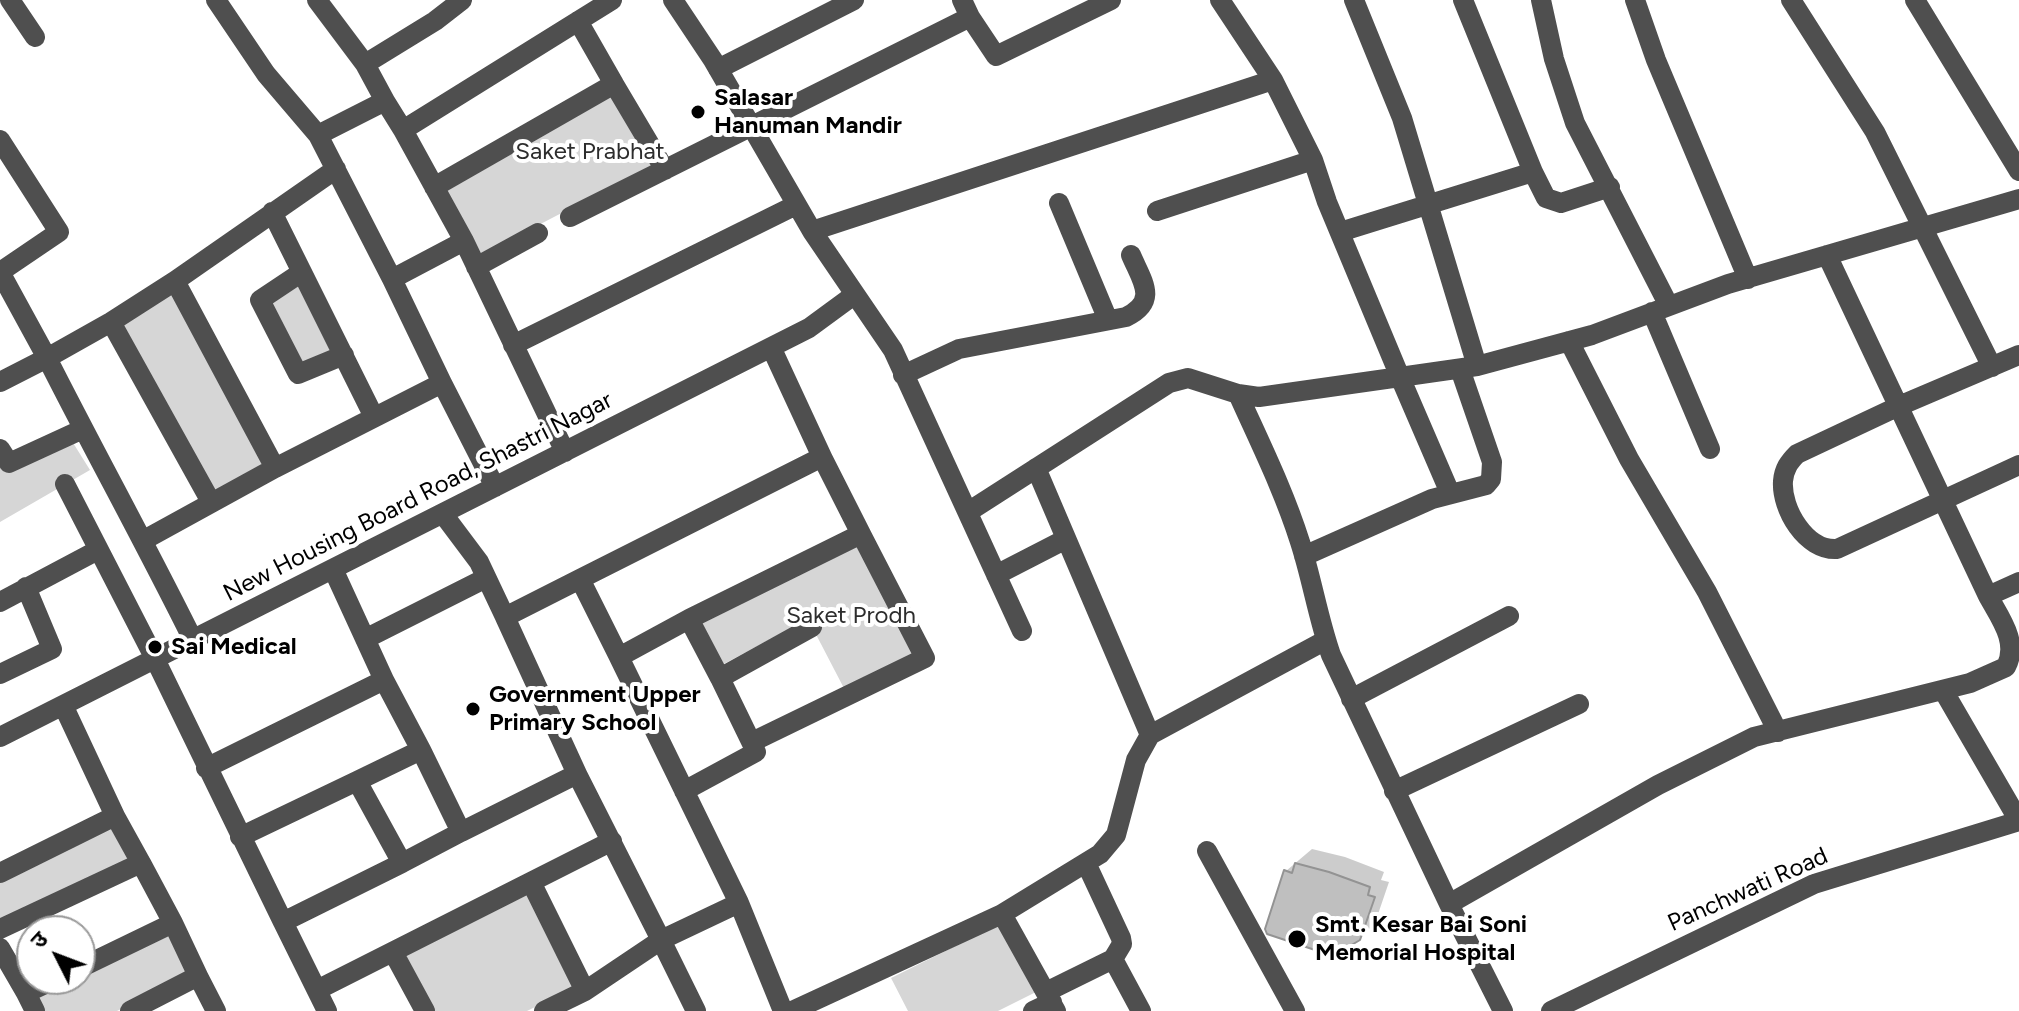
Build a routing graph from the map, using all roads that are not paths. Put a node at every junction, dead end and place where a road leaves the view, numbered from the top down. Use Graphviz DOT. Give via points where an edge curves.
graph roads {
  1 [pos="10,0"];
  2 [pos="216,0"];
  3 [pos="317,0"];
  4 [pos="462,0"];
  5 [pos="612,0"];
  6 [pos="673,0"];
  7 [pos="854,0"];
  8 [pos="1111,0"];
  9 [pos="1220,0"];
  10 [pos="1354,0"];
  11 [pos="1463,0"];
  12 [pos="1541,0"];
  13 [pos="1635,0"];
  14 [pos="1791,0"];
  15 [pos="1915,0"];
  16 [pos="437,7"];
  17 [pos="966,9"];
  18 [pos="578,21"];
  19 [pos="35,37"];
  20 [pos="365,64"];
  21 [pos="718,69"];
  22 [pos="1273,80"];
  23 [pos="614,84"];
  24 [pos="385,101"];
  25 [pos="751,127"];
  26 [pos="403,130"];
  27 [pos="318,135"];
  28 [pos="0,140"];
  29 [pos="1313,160"];
  30 [pos="336,169"];
  31 [pos="665,170"];
  32 [pos="2019,171"];
  33 [pos="1533,172"];
  34 [pos="434,187"];
  35 [pos="1610,187"];
  36 [pos="2018,200"];
  37 [pos="1059,203"];
  38 [pos="1429,203"];
  39 [pos="796,205"];
  40 [pos="1157,211"];
  41 [pos="272,212"];
  42 [pos="570,217"];
  43 [pos="1924,227"];
  44 [pos="812,231"];
  45 [pos="1340,232"];
  46 [pos="538,233"];
  47 [pos="464,241"];
  48 [pos="1131,255"];
  49 [pos="1827,255"];
  50 [pos="476,267"];
  51 [pos="302,272"];
  52 [pos="392,279"];
  53 [pos="1748,279"];
  54 [pos="175,281"];
  55 [pos="854,295"];
  56 [pos="1660,309"];
  57 [pos="1108,320"];
  58 [pos="111,322"];
  59 [pos="1569,341"];
  60 [pos="513,345"];
  61 [pos="771,347"];
  62 [pos="344,355"];
  63 [pos="2019,355"];
  64 [pos="47,358"];
  65 [pos="1469,367"];
  66 [pos="1992,367"];
  67 [pos="903,375"];
  68 [pos="1400,377"];
  69 [pos="0,382"];
  70 [pos="442,383"];
  71 [pos="1238,394"];
  72 [pos="1899,406"];
  73 [pos="374,417"];
  74 [pos="83,429"];
  75 [pos="0,449"];
  76 [pos="1710,449"];
  77 [pos="565,452"];
  78 [pos="822,457"];
  79 [pos="2019,465"];
  80 [pos="275,468"];
  81 [pos="1036,468"];
  82 [pos="65,484"];
  83 [pos="495,487"];
  84 [pos="1450,493"];
  85 [pos="1943,501"];
  86 [pos="211,502"];
  87 [pos="968,512"];
  88 [pos="443,514"];
  89 [pos="861,534"];
  90 [pos="1066,539"];
  91 [pos="144,540"];
  92 [pos="98,550"];
  93 [pos="1304,556"];
  94 [pos="333,569"];
  95 [pos="996,575"];
  96 [pos="486,578"];
  97 [pos="580,579"];
  98 [pos="2019,582"];
  99 [pos="26,587"];
  100 [pos="1988,596"];
  101 [pos="0,602"];
  102 [pos="1509,616"];
  103 [pos="505,617"];
  104 [pos="689,619"];
  105 [pos="812,627"];
  106 [pos="1022,631"];
  107 [pos="365,639"];
  108 [pos="193,640"];
  109 [pos="1326,640"];
  110 [pos="619,657"];
  111 [pos="155,659"];
  112 [pos="0,674"];
  113 [pos="720,678"];
  114 [pos="384,680"];
  115 [pos="1943,690"];
  116 [pos="1351,699"];
  117 [pos="1579,704"];
  118 [pos="63,705"];
  119 [pos="1778,732"];
  120 [pos="1150,735"];
  121 [pos="0,737"];
  122 [pos="752,742"];
  123 [pos="421,750"];
  124 [pos="206,768"];
  125 [pos="577,774"];
  126 [pos="357,781"];
  127 [pos="684,791"];
  128 [pos="1394,791"];
  129 [pos="115,816"];
  130 [pos="2019,821"];
  131 [pos="461,832"];
  132 [pos="240,837"];
  133 [pos="612,841"];
  134 [pos="1207,851"];
  135 [pos="141,863"];
  136 [pos="402,863"];
  137 [pos="1086,863"];
  138 [pos="0,873"];
  139 [pos="531,882"];
  140 [pos="739,903"];
  141 [pos="1449,904"];
  142 [pos="1002,914"];
  143 [pos="283,922"];
  144 [pos="173,923"];
  145 [pos="0,929"];
  146 [pos="661,940"];
  147 [pos="0,948"];
  148 [pos="393,952"];
  149 [pos="1113,959"];
  150 [pos="96,960"];
  151 [pos="198,976"];
  152 [pos="317,990"];
  153 [pos="585,991"];
  154 [pos="30,1002"];
  155 [pos="1047,1004"];
  156 [pos="130,1011"];
  157 [pos="216,1011"];
  158 [pos="327,1011"];
  159 [pos="425,1011"];
  160 [pos="544,1011"];
  161 [pos="696,1011"];
  162 [pos="783,1011"];
  163 [pos="792,1011"];
  164 [pos="1141,1011"];
  165 [pos="1295,1011"];
  166 [pos="1503,1011"];
  167 [pos="1551,1011"];
  1 -- 19 [label="street"];
  2 -- 27 [label="street" via="266,74"];
  3 -- 20 [label="street"];
  4 -- 16 [label="street"];
  5 -- 18 [label="street"];
  6 -- 21 [label="street"];
  7 -- 21 [label="street"];
  8 -- 17 [label="street" via="996,56"];
  9 -- 22 [label="street"];
  10 -- 38 [label="street" via="1402,118"];
  11 -- 33 [label="street"];
  12 -- 35 [label="street" via="1575,123"];
  13 -- 53 [label="street"];
  14 -- 43 [label="street" via="1875,132"];
  15 -- 32 [label="street"];
  16 -- 20 [label="street"];
  17 -- 25 [label="street"];
  18 -- 23 [label="street"];
  18 -- 26 [label="street"];
  20 -- 24 [label="street"];
  21 -- 25 [label="street"];
  22 -- 29 [label="street"];
  22 -- 44 [label="street"];
  23 -- 31 [label="street"];
  23 -- 34 [label="street"];
  24 -- 26 [label="street"];
  24 -- 27 [label="street"];
  25 -- 31 [label="street"];
  25 -- 39 [label="street"];
  26 -- 34 [label="street"];
  27 -- 30 [label="street"];
  28 -- 64 [label="street" via="59,232 0,272"];
  29 -- 40 [label="street"];
  29 -- 45 [label="street"];
  30 -- 41 [label="street"];
  30 -- 52 [label="street"];
  31 -- 42 [label="street"];
  33 -- 35 [label="street" via="1554,203"];
  33 -- 38 [label="street"];
  34 -- 47 [label="street"];
  35 -- 56 [label="street"];
  36 -- 43 [label="street"];
  37 -- 57 [label="street"];
  38 -- 45 [label="street"];
  38 -- 65 [label="street"];
  39 -- 44 [label="street"];
  39 -- 60 [label="street"];
  41 -- 51 [label="street"];
  41 -- 54 [label="street"];
  43 -- 49 [label="street"];
  43 -- 66 [label="street"];
  44 -- 55 [label="street"];
  45 -- 68 [label="street"];
  46 -- 50 [label="street"];
  47 -- 50 [label="street"];
  47 -- 52 [label="street"];
  48 -- 57 [label="street" via="1145,301 1136,312"];
  49 -- 53 [label="street"];
  49 -- 72 [label="street"];
  50 -- 60 [label="street"];
  51 -- 62 [label="street"];
  51 -- 62 [label="street" via="260,300 298,374"];
  52 -- 70 [label="street"];
  53 -- 56 [label="street"];
  54 -- 58 [label="street"];
  54 -- 80 [label="street"];
  55 -- 61 [label="street, New Housing Board Road, Shastri Nagar" via="809,328"];
  55 -- 67 [label="street" via="893,350"];
  56 -- 59 [label="street"];
  56 -- 76 [label="street"];
  57 -- 67 [label="street" via="959,349"];
  58 -- 64 [label="street"];
  58 -- 86 [label="street"];
  59 -- 65 [label="street"];
  59 -- 119 [label="street"];
  60 -- 77 [label="street"];
  61 -- 77 [label="street, New Housing Board Road, Shastri Nagar"];
  61 -- 78 [label="street"];
  62 -- 73 [label="street"];
  63 -- 66 [label="street"];
  64 -- 69 [label="street"];
  64 -- 74 [label="street"];
  65 -- 68 [label="street"];
  65 -- 84 [label="street" via="1493,470 1486,485"];
  66 -- 72 [label="street"];
  67 -- 87 [label="street"];
  68 -- 71 [label="street" via="1259,397"];
  68 -- 84 [label="street"];
  70 -- 73 [label="street"];
  70 -- 83 [label="street"];
  71 -- 81 [label="street" via="1188,378 1169,383"];
  71 -- 93 [label="street" via="1286,500"];
  72 -- 85 [label="street"];
  72 -- 85 [label="street" via="1797,454 1787,464 1784,494 1800,532 1819,546 1837,549"];
  73 -- 80 [label="street"];
  74 -- 75 [label="street" via="9,463"];
  74 -- 91 [label="street"];
  77 -- 83 [label="street, New Housing Board Road, Shastri Nagar"];
  78 -- 89 [label="street"];
  78 -- 97 [label="street"];
  79 -- 85 [label="street"];
  80 -- 86 [label="street"];
  81 -- 87 [label="street"];
  81 -- 90 [label="street"];
  82 -- 92 [label="street"];
  83 -- 88 [label="street, New Housing Board Road, Shastri Nagar"];
  84 -- 93 [label="street"];
  85 -- 100 [label="street"];
  86 -- 91 [label="street"];
  87 -- 95 [label="street"];
  88 -- 94 [label="street, New Housing Board Road, Shastri Nagar"];
  88 -- 96 [label="street"];
  89 -- 104 [label="street"];
  89 -- 122 [label="street" via="925,658"];
  90 -- 95 [label="street"];
  90 -- 120 [label="street"];
  91 -- 108 [label="street"];
  92 -- 99 [label="street"];
  92 -- 111 [label="street"];
  93 -- 109 [label="street"];
  94 -- 107 [label="street"];
  94 -- 108 [label="street, New Housing Board Road, Shastri Nagar"];
  95 -- 106 [label="street"];
  96 -- 103 [label="street"];
  96 -- 107 [label="street"];
  97 -- 103 [label="street"];
  97 -- 110 [label="street"];
  98 -- 100 [label="street"];
  99 -- 101 [label="street"];
  99 -- 112 [label="street" via="52,649"];
  100 -- 115 [label="street" via="2005,628 2009,660 1999,672"];
  102 -- 116 [label="street"];
  103 -- 125 [label="street"];
  104 -- 110 [label="street"];
  104 -- 113 [label="street"];
  105 -- 113 [label="street"];
  107 -- 114 [label="street"];
  108 -- 111 [label="street, New Housing Board Road, Shastri Nagar"];
  109 -- 116 [label="street"];
  109 -- 120 [label="street"];
  110 -- 127 [label="street"];
  111 -- 118 [label="street, New Housing Board Road, Shastri Nagar"];
  111 -- 124 [label="street"];
  113 -- 122 [label="street"];
  114 -- 123 [label="street"];
  114 -- 124 [label="street"];
  115 -- 119 [label="street"];
  115 -- 130 [label="street"];
  116 -- 128 [label="street"];
  117 -- 128 [label="street"];
  118 -- 121 [label="street, New Housing Board Road, Shastri Nagar"];
  118 -- 129 [label="street"];
  119 -- 141 [label="street" via="1754,737 1658,785"];
  120 -- 137 [label="street" via="1136,760 1116,835"];
  122 -- 127 [label="street" via="756,752"];
  123 -- 126 [label="street"];
  123 -- 131 [label="street"];
  124 -- 132 [label="street"];
  125 -- 131 [label="street"];
  125 -- 133 [label="street"];
  126 -- 132 [label="street"];
  126 -- 136 [label="street"];
  127 -- 140 [label="street"];
  128 -- 141 [label="street"];
  129 -- 135 [label="street"];
  129 -- 138 [label="street"];
  130 -- 167 [label="street, Panchwati Road" via="1814,884"];
  131 -- 136 [label="street"];
  132 -- 143 [label="street"];
  133 -- 139 [label="street"];
  133 -- 146 [label="street"];
  134 -- 165 [label="street"];
  135 -- 144 [label="street"];
  135 -- 145 [label="street"];
  136 -- 143 [label="street"];
  137 -- 142 [label="street"];
  137 -- 149 [label="street" via="1121,938"];
  139 -- 148 [label="street"];
  139 -- 153 [label="street"];
  140 -- 146 [label="street"];
  140 -- 162 [label="street"];
  141 -- 166 [label="street"];
  142 -- 155 [label="street"];
  142 -- 163 [label="street"];
  143 -- 152 [label="street"];
  144 -- 150 [label="street"];
  144 -- 151 [label="street"];
  146 -- 153 [label="street"];
  146 -- 161 [label="street"];
  147 -- 154 [label="street"];
  148 -- 152 [label="street"];
  148 -- 159 [label="street"];
  149 -- 155 [label="street"];
  149 -- 164 [label="street"];
  151 -- 156 [label="street"];
  151 -- 157 [label="street"];
  152 -- 158 [label="street"];
  153 -- 160 [label="street"];
}
